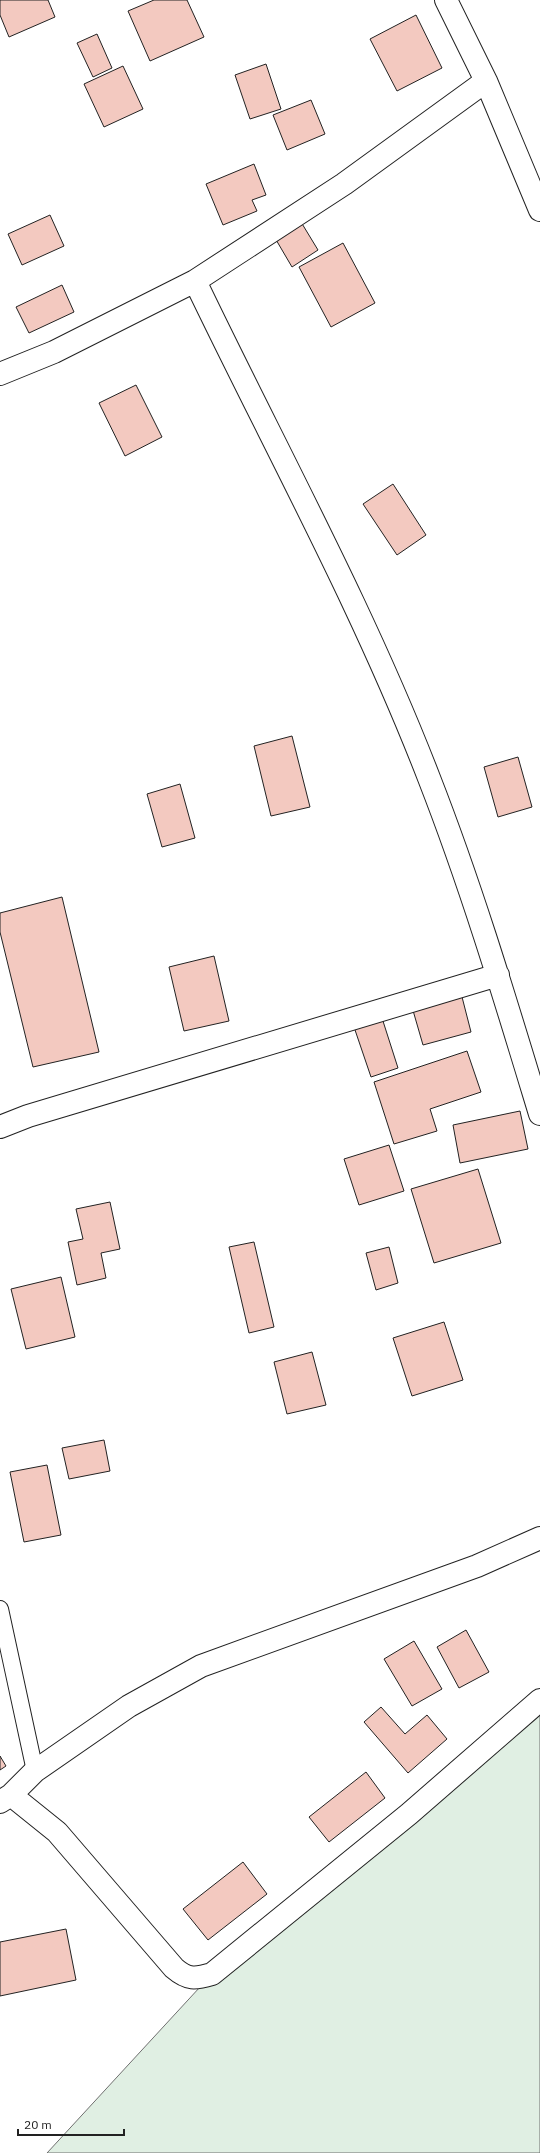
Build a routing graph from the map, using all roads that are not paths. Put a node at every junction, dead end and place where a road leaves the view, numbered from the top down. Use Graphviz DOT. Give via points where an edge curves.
graph roads {
  1 [pos="446,0"];
  2 [pos="486,81"];
  3 [pos="540,210"];
  4 [pos="195,281"];
  5 [pos="0,374"];
  6 [pos="498,975"];
  7 [pos="540,1114"];
  8 [pos="0,1127"];
  9 [pos="537,1545"];
  10 [pos="0,1608"];
  11 [pos="540,1700"];
  12 [pos="35,1771"];
  13 [pos="6,1798"];
  1 -- 2 [label="street"];
  2 -- 3 [label="street"];
  2 -- 4 [label="street" via="344,184"];
  4 -- 5 [label="street" via="54,352"];
  4 -- 6 [label="street" via="368,634 429,777"];
  6 -- 7 [label="street"];
  6 -- 8 [label="street" via="28,1116"];
  9 -- 12 [label="street" via="201,1666 130,1706"];
  10 -- 12 [label="lane"];
  11 -- 13 [label="street" via="409,1814 212,1974 199,1978 184,1977 174,1968 57,1832"];
  12 -- 13 [label="street"];
}
